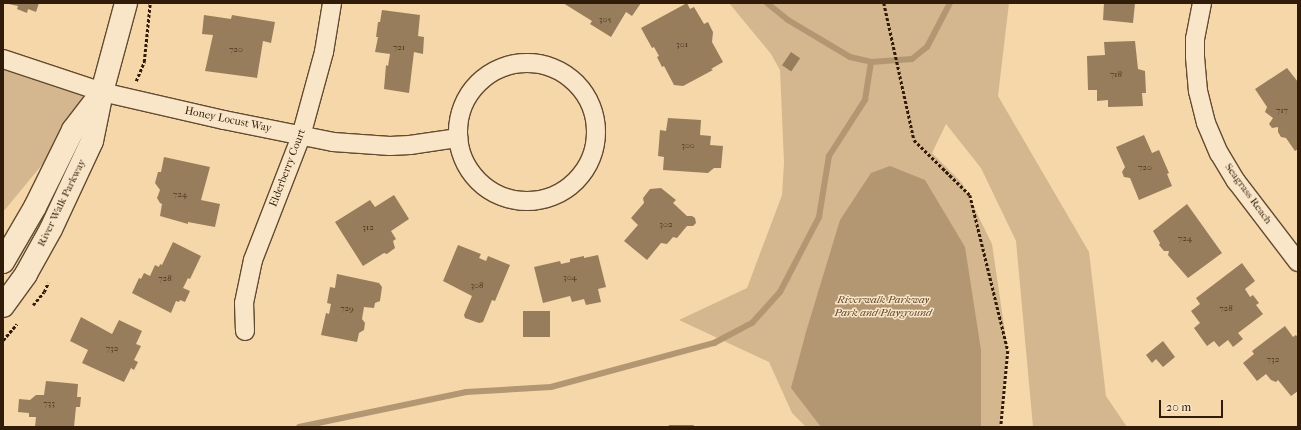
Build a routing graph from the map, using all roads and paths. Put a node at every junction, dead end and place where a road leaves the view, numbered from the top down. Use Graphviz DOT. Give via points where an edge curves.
graph roads {
  1 [pos="126,3"];
  2 [pos="332,3"];
  3 [pos="884,3"];
  4 [pos="1202,3"];
  5 [pos="3,59"];
  6 [pos="102,92"];
  7 [pos="301,136"];
  8 [pos="458,138"];
  9 [pos="3,262"];
  10 [pos="1298,262"];
  11 [pos="3,306"];
  12 [pos="245,331"];
  13 [pos="1001,427"];
  1 -- 6 [label="street, River Walk Parkway"];
  2 -- 7 [label="street, Elderberry Court" via="324,52"];
  3 -- 13 [label="path" via="914,140 970,195 1008,351"];
  4 -- 10 [label="street, Seagrass Reach" via="1195,56 1198,91 1206,123 1219,153 1236,181"];
  5 -- 6 [label="street, Honey Locust Way"];
  6 -- 7 [label="street, Honey Locust Way"];
  6 -- 9 [label="street, River Walk Parkway" via="73,130 35,207"];
  6 -- 11 [label="street, River Walk Parkway" via="92,141 51,229 26,274"];
  7 -- 8 [label="street, Honey Locust Way" via="333,142 390,146"];
  7 -- 12 [label="street, Elderberry Court" via="253,260 244,303"];
  8 -- 8 [label="street" via="467,166 486,188 512,200 541,200 568,189 587,167 597,140 594,111 580,86 556,68 528,62 500,68 476,84 461,109"];
}
